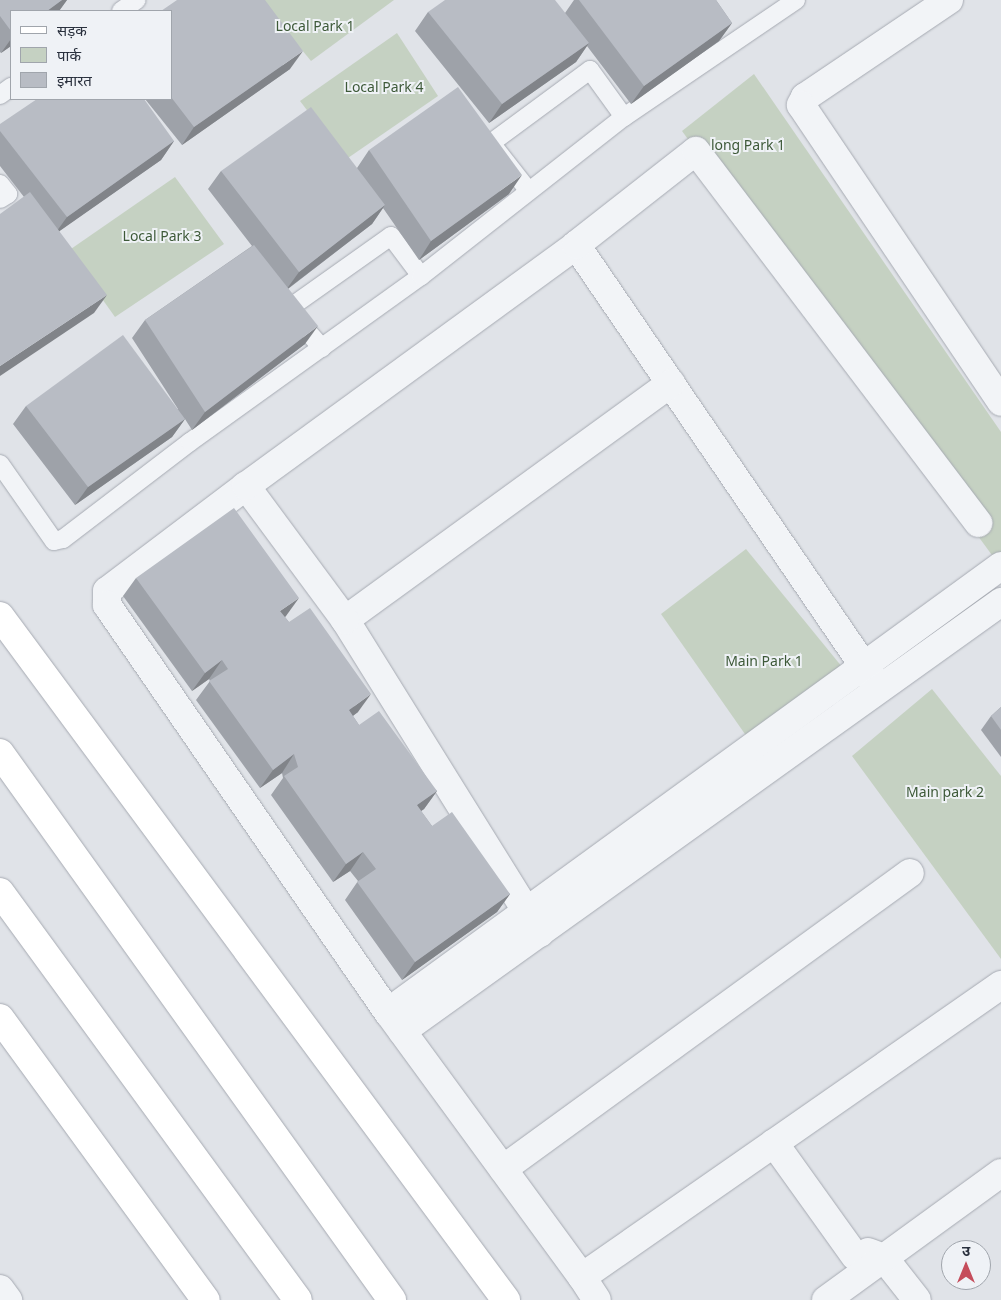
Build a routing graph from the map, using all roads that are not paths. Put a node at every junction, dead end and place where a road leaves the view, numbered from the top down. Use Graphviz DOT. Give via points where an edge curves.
graph roads {
  1 [pos="137,0"];
  2 [pos="796,0"];
  3 [pos="940,2"];
  4 [pos="122,10"];
  5 [pos="723,25"];
  6 [pos="734,41"];
  7 [pos="624,117"];
  8 [pos="0,184"];
  9 [pos="528,190"];
  10 [pos="0,199"];
  11 [pos="576,245"];
  12 [pos="421,276"];
  13 [pos="322,348"];
  14 [pos="670,383"];
  15 [pos="997,386"];
  16 [pos="0,464"];
  17 [pos="246,486"];
  18 [pos="978,523"];
  19 [pos="998,575"];
  20 [pos="1001,602"];
  21 [pos="0,616"];
  22 [pos="345,620"];
  23 [pos="864,666"];
  24 [pos="879,689"];
  25 [pos="0,753"];
  26 [pos="910,873"];
  27 [pos="0,892"];
  28 [pos="533,922"];
  29 [pos="1001,985"];
  30 [pos="0,1018"];
  31 [pos="395,1022"];
  32 [pos="774,1143"];
  33 [pos="503,1169"];
  34 [pos="1001,1173"];
  35 [pos="855,1256"];
  36 [pos="884,1258"];
  37 [pos="582,1277"];
  38 [pos="0,1289"];
  39 [pos="842,1295"];
  40 [pos="8,1300"];
  41 [pos="206,1300"];
  42 [pos="298,1300"];
  43 [pos="392,1300"];
  44 [pos="506,1300"];
  45 [pos="597,1300"];
  46 [pos="917,1300"];
  1 -- 4 [label="lane"];
  2 -- 6 [label="lane"];
  3 -- 15 [label="street" via="805,97 801,105"];
  5 -- 6 [label="lane"];
  6 -- 7 [label="lane"];
  7 -- 9 [label="lane"];
  7 -- 9 [label="lane" via="590,70 498,138 491,144"];
  8 -- 10 [label="lane" via="8,194"];
  9 -- 12 [label="lane"];
  11 -- 14 [label="street"];
  11 -- 17 [label="street"];
  11 -- 18 [label="street" via="696,151"];
  12 -- 13 [label="lane"];
  12 -- 13 [label="lane" via="391,236 288,309"];
  13 -- 16 [label="lane" via="59,541 54,541"];
  14 -- 22 [label="street"];
  14 -- 23 [label="street"];
  17 -- 22 [label="street"];
  17 -- 31 [label="street" via="106,591 108,605"];
  19 -- 23 [label="street"];
  20 -- 24 [label="street"];
  21 -- 44 [label="street"];
  22 -- 28 [label="street"];
  23 -- 24 [label="street"];
  23 -- 28 [label="street"];
  24 -- 28 [label="street"];
  25 -- 43 [label="street"];
  26 -- 33 [label="street"];
  27 -- 42 [label="street"];
  28 -- 31 [label="street"];
  29 -- 32 [label="street"];
  30 -- 41 [label="street"];
  31 -- 33 [label="street"];
  32 -- 35 [label="street"];
  32 -- 37 [label="street"];
  33 -- 37 [label="street"];
  34 -- 36 [label="street"];
  35 -- 36 [label="street" via="875,1252"];
  35 -- 39 [label="street" via="843,1275"];
  36 -- 39 [label="street"];
  36 -- 46 [label="street"];
  37 -- 45 [label="street"];
  38 -- 40 [label="street"];
}
